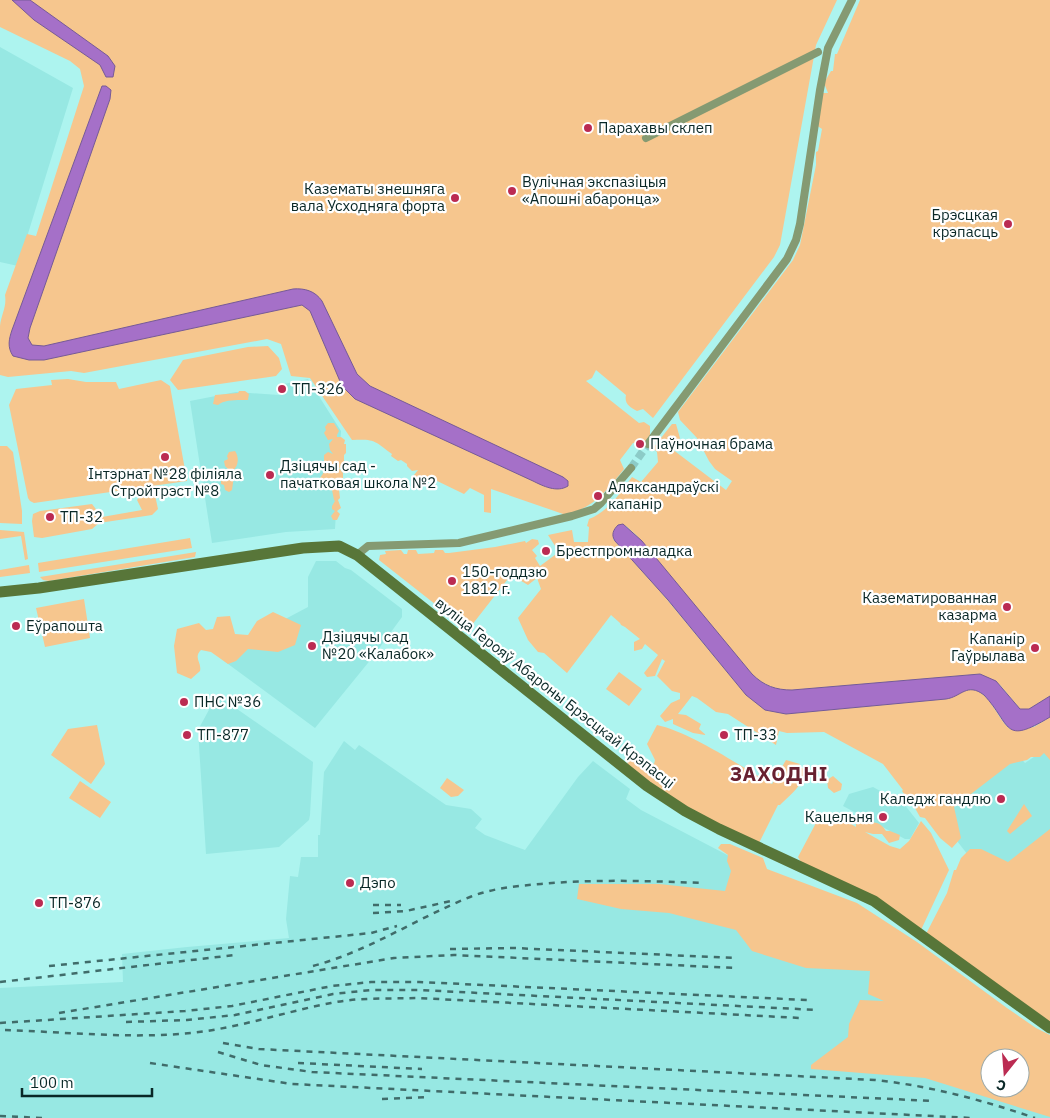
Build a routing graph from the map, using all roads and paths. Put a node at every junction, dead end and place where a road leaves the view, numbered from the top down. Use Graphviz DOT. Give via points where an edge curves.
graph roads {
  1 [pos="852,0"];
  2 [pos="818,52"];
  3 [pos="646,138"];
  4 [pos="648,444"];
  5 [pos="631,468"];
  6 [pos="356,555"];
  7 [pos="39,588"];
  8 [pos="0,592"];
  9 [pos="0,597"];
  10 [pos="1050,1028"];
  1 -- 4 [label="street" via="828,48 796,240 787,259"];
  2 -- 3 [label="street"];
  5 -- 6 [label="street" via="594,509 572,516 459,542 368,546"];
  6 -- 7 [label="main road, вуліца Герояў Абароны Брэсцкай Крэпасці" via="339,546 290,549"];
  6 -- 10 [label="main road, вуліца Герояў Абароны Брэсцкай Крэпасці" via="647,786 720,829 874,901"];
  7 -- 8 [label="main road, вуліца Герояў Абароны Брэсцкай Крэпасці"];
  7 -- 9 [label="main road, вуліца Герояў Абароны Брэсцкай Крэпасці"];
}
